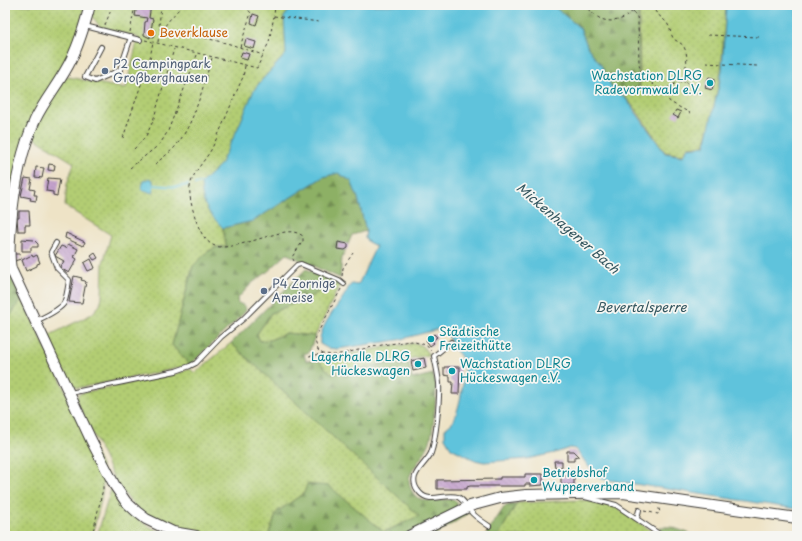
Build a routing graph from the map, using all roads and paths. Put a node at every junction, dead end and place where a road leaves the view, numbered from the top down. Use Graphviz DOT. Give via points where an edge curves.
graph roads {
  1 [pos="90,5"];
  2 [pos="113,5"];
  3 [pos="135,5"];
  4 [pos="161,5"];
  5 [pos="183,5"];
  6 [pos="244,5"];
  7 [pos="584,5"];
  8 [pos="636,5"];
  9 [pos="653,5"];
  10 [pos="274,6"];
  11 [pos="633,12"];
  12 [pos="274,16"];
  13 [pos="319,22"];
  14 [pos="85,26"];
  15 [pos="164,28"];
  16 [pos="102,31"];
  17 [pos="161,32"];
  18 [pos="708,35"];
  19 [pos="130,37"];
  20 [pos="759,37"];
  21 [pos="140,40"];
  22 [pos="153,42"];
  23 [pos="158,43"];
  24 [pos="101,47"];
  25 [pos="240,47"];
  26 [pos="174,48"];
  27 [pos="197,54"];
  28 [pos="263,56"];
  29 [pos="212,57"];
  30 [pos="706,63"];
  31 [pos="245,66"];
  32 [pos="757,66"];
  33 [pos="686,82"];
  34 [pos="662,91"];
  35 [pos="698,94"];
  36 [pos="690,113"];
  37 [pos="123,138"];
  38 [pos="134,149"];
  39 [pos="155,164"];
  40 [pos="130,168"];
  41 [pos="8,237"];
  42 [pos="56,243"];
  43 [pos="353,253"];
  44 [pos="296,265"];
  45 [pos="343,283"];
  46 [pos="36,321"];
  47 [pos="451,342"];
  48 [pos="323,354"];
  49 [pos="309,356"];
  50 [pos="434,356"];
  51 [pos="70,393"];
  52 [pos="103,482"];
  53 [pos="583,493"];
  54 [pos="467,507"];
  55 [pos="640,510"];
  56 [pos="660,512"];
  57 [pos="637,518"];
  58 [pos="797,518"];
  59 [pos="489,526"];
  60 [pos="92,536"];
  61 [pos="196,536"];
  62 [pos="409,536"];
  63 [pos="662,536"];
  1 -- 14 [label="street"];
  2 -- 16 [label="path"];
  3 -- 19 [label="path"];
  4 -- 17 [label="path"];
  5 -- 15 [label="path"];
  6 -- 10 [label="path"];
  6 -- 25 [label="path" via="251,14"];
  7 -- 11 [label="path" via="596,17 607,21 623,19"];
  8 -- 11 [label="path"];
  9 -- 33 [label="path" via="656,13 667,22 674,39 684,47"];
  10 -- 12 [label="path"];
  11 -- 34 [label="path" via="638,22 641,74"];
  12 -- 13 [label="path"];
  12 -- 28 [label="path" via="269,42"];
  14 -- 16 [label="lane"];
  14 -- 41 [label="street" via="71,61 36,119 26,143"];
  15 -- 17 [label="path"];
  15 -- 25 [label="path"];
  16 -- 19 [label="lane"];
  17 -- 23 [label="path"];
  18 -- 20 [label="path"];
  19 -- 21 [label="lane"];
  19 -- 24 [label="lane" via="120,70 95,81 84,77"];
  21 -- 22 [label="path"];
  22 -- 23 [label="path"];
  22 -- 37 [label="path"];
  23 -- 26 [label="path"];
  25 -- 28 [label="path"];
  26 -- 27 [label="path"];
  26 -- 38 [label="path" via="153,121 146,136"];
  27 -- 29 [label="path"];
  27 -- 40 [label="path" via="168,131 160,144"];
  28 -- 31 [label="path" via="257,68"];
  29 -- 31 [label="path"];
  29 -- 39 [label="path" via="185,133"];
  30 -- 32 [label="path"];
  31 -- 44 [label="path" via="243,77 210,150 192,179 191,203 200,230 211,244 217,247 235,246 267,235 298,232 303,236 303,241 292,257"];
  33 -- 34 [label="path" via="678,82"];
  33 -- 35 [label="path"];
  34 -- 36 [label="path" via="670,102"];
  41 -- 46 [label="street" via="11,269"];
  42 -- 46 [label="lane" via="51,252 57,268 69,280 67,293 61,306"];
  43 -- 45 [label="path" via="343,268"];
  44 -- 45 [label="lane" via="301,264"];
  44 -- 51 [label="lane" via="244,319 190,366"];
  45 -- 48 [label="path" via="316,339 318,350"];
  46 -- 51 [label="street"];
  47 -- 50 [label="lane"];
  48 -- 49 [label="path"];
  48 -- 50 [label="path" via="335,355 417,341 426,345"];
  50 -- 54 [label="lane" via="439,392 433,445 430,456 418,468 415,483 418,491 425,496 458,497"];
  51 -- 61 [label="street" via="111,480 126,502 156,525 173,532"];
  52 -- 60 [label="path"];
  53 -- 54 [label="street" via="509,496"];
  53 -- 57 [label="lane" via="585,498 616,505"];
  53 -- 58 [label="street" via="642,495"];
  54 -- 59 [label="lane"];
  54 -- 62 [label="street"];
  55 -- 56 [label="path" via="658,514"];
  55 -- 57 [label="lane"];
  57 -- 63 [label="lane"];
}
